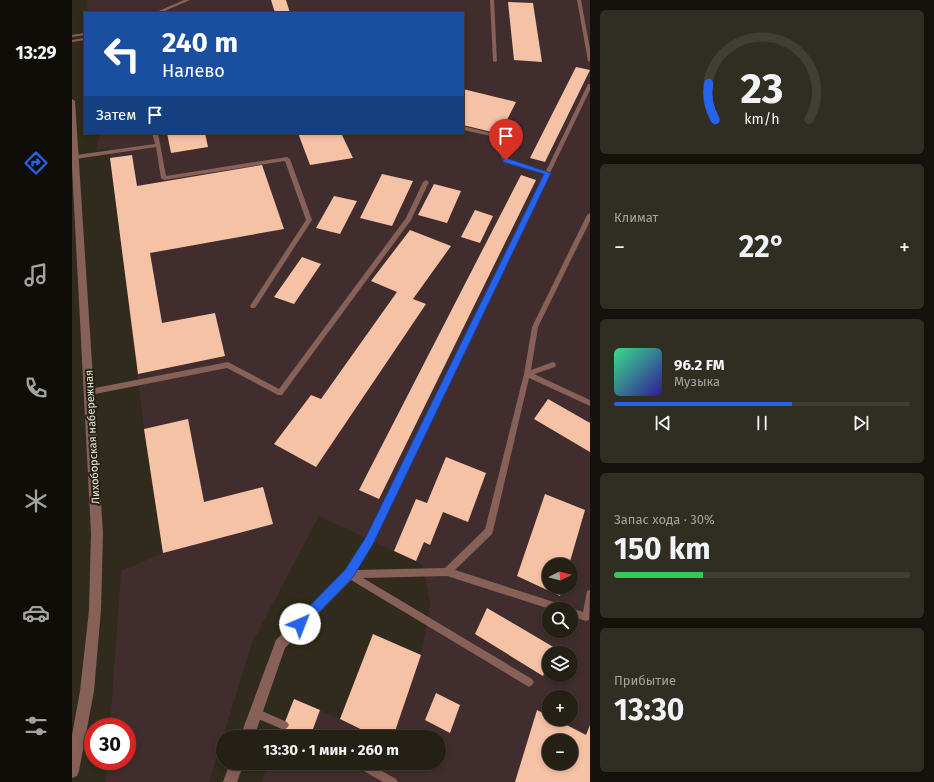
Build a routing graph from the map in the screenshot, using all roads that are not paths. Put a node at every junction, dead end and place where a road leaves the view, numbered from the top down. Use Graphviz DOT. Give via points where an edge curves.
graph roads {
  1 [pos="188,0"];
  2 [pos="492,0"];
  3 [pos="579,0"];
  4 [pos="158,12"];
  5 [pos="84,34"];
  6 [pos="72,36"];
  7 [pos="84,39"];
  8 [pos="72,41"];
  9 [pos="495,61"];
  10 [pos="589,61"];
  11 [pos="590,86"];
  12 [pos="72,101"];
  13 [pos="464,128"];
  14 [pos="155,134"];
  15 [pos="158,144"];
  16 [pos="76,158"];
  17 [pos="548,173"];
  18 [pos="426,182"];
  19 [pos="590,215"];
  20 [pos="253,306"];
  21 [pos="553,365"];
  22 [pos="528,374"];
  23 [pos="90,392"];
  24 [pos="590,403"];
  25 [pos="447,572"];
  26 [pos="349,574"];
  27 [pos="590,594"];
  28 [pos="542,602"];
  29 [pos="578,614"];
  30 [pos="529,682"];
  31 [pos="255,713"];
  32 [pos="284,725"];
  33 [pos="249,730"];
  34 [pos="234,770"];
  35 [pos="371,770"];
  36 [pos="72,771"];
  37 [pos="230,782"];
  38 [pos="393,782"];
  1 -- 4 [label="lane"];
  2 -- 9 [label="lane"];
  3 -- 10 [label="lane"];
  5 -- 6 [label="lane"];
  7 -- 8 [label="lane"];
  11 -- 17 [label="lane"];
  12 -- 16 [label="street, Лихоборская набережная"];
  13 -- 17 [label="lane" via="494,135 506,160"];
  14 -- 15 [label="lane"];
  15 -- 16 [label="lane"];
  15 -- 20 [label="lane" via="164,178 287,159 309,220"];
  16 -- 23 [label="street, Лихоборская набережная"];
  17 -- 26 [label="lane" via="369,540"];
  18 -- 23 [label="lane" via="409,219 280,393 228,365"];
  19 -- 22 [label="lane" via="535,327"];
  21 -- 22 [label="lane"];
  22 -- 24 [label="lane"];
  22 -- 25 [label="lane" via="489,531"];
  23 -- 36 [label="street, Лихоборская набережная" via="97,533 95,610 87,691"];
  25 -- 26 [label="lane"];
  25 -- 28 [label="lane"];
  26 -- 30 [label="lane"];
  26 -- 31 [label="street" via="280,644"];
  27 -- 29 [label="lane" via="586,617"];
  31 -- 32 [label="lane"];
  31 -- 33 [label="street"];
  34 -- 37 [label="street"];
  35 -- 38 [label="lane"];
}
